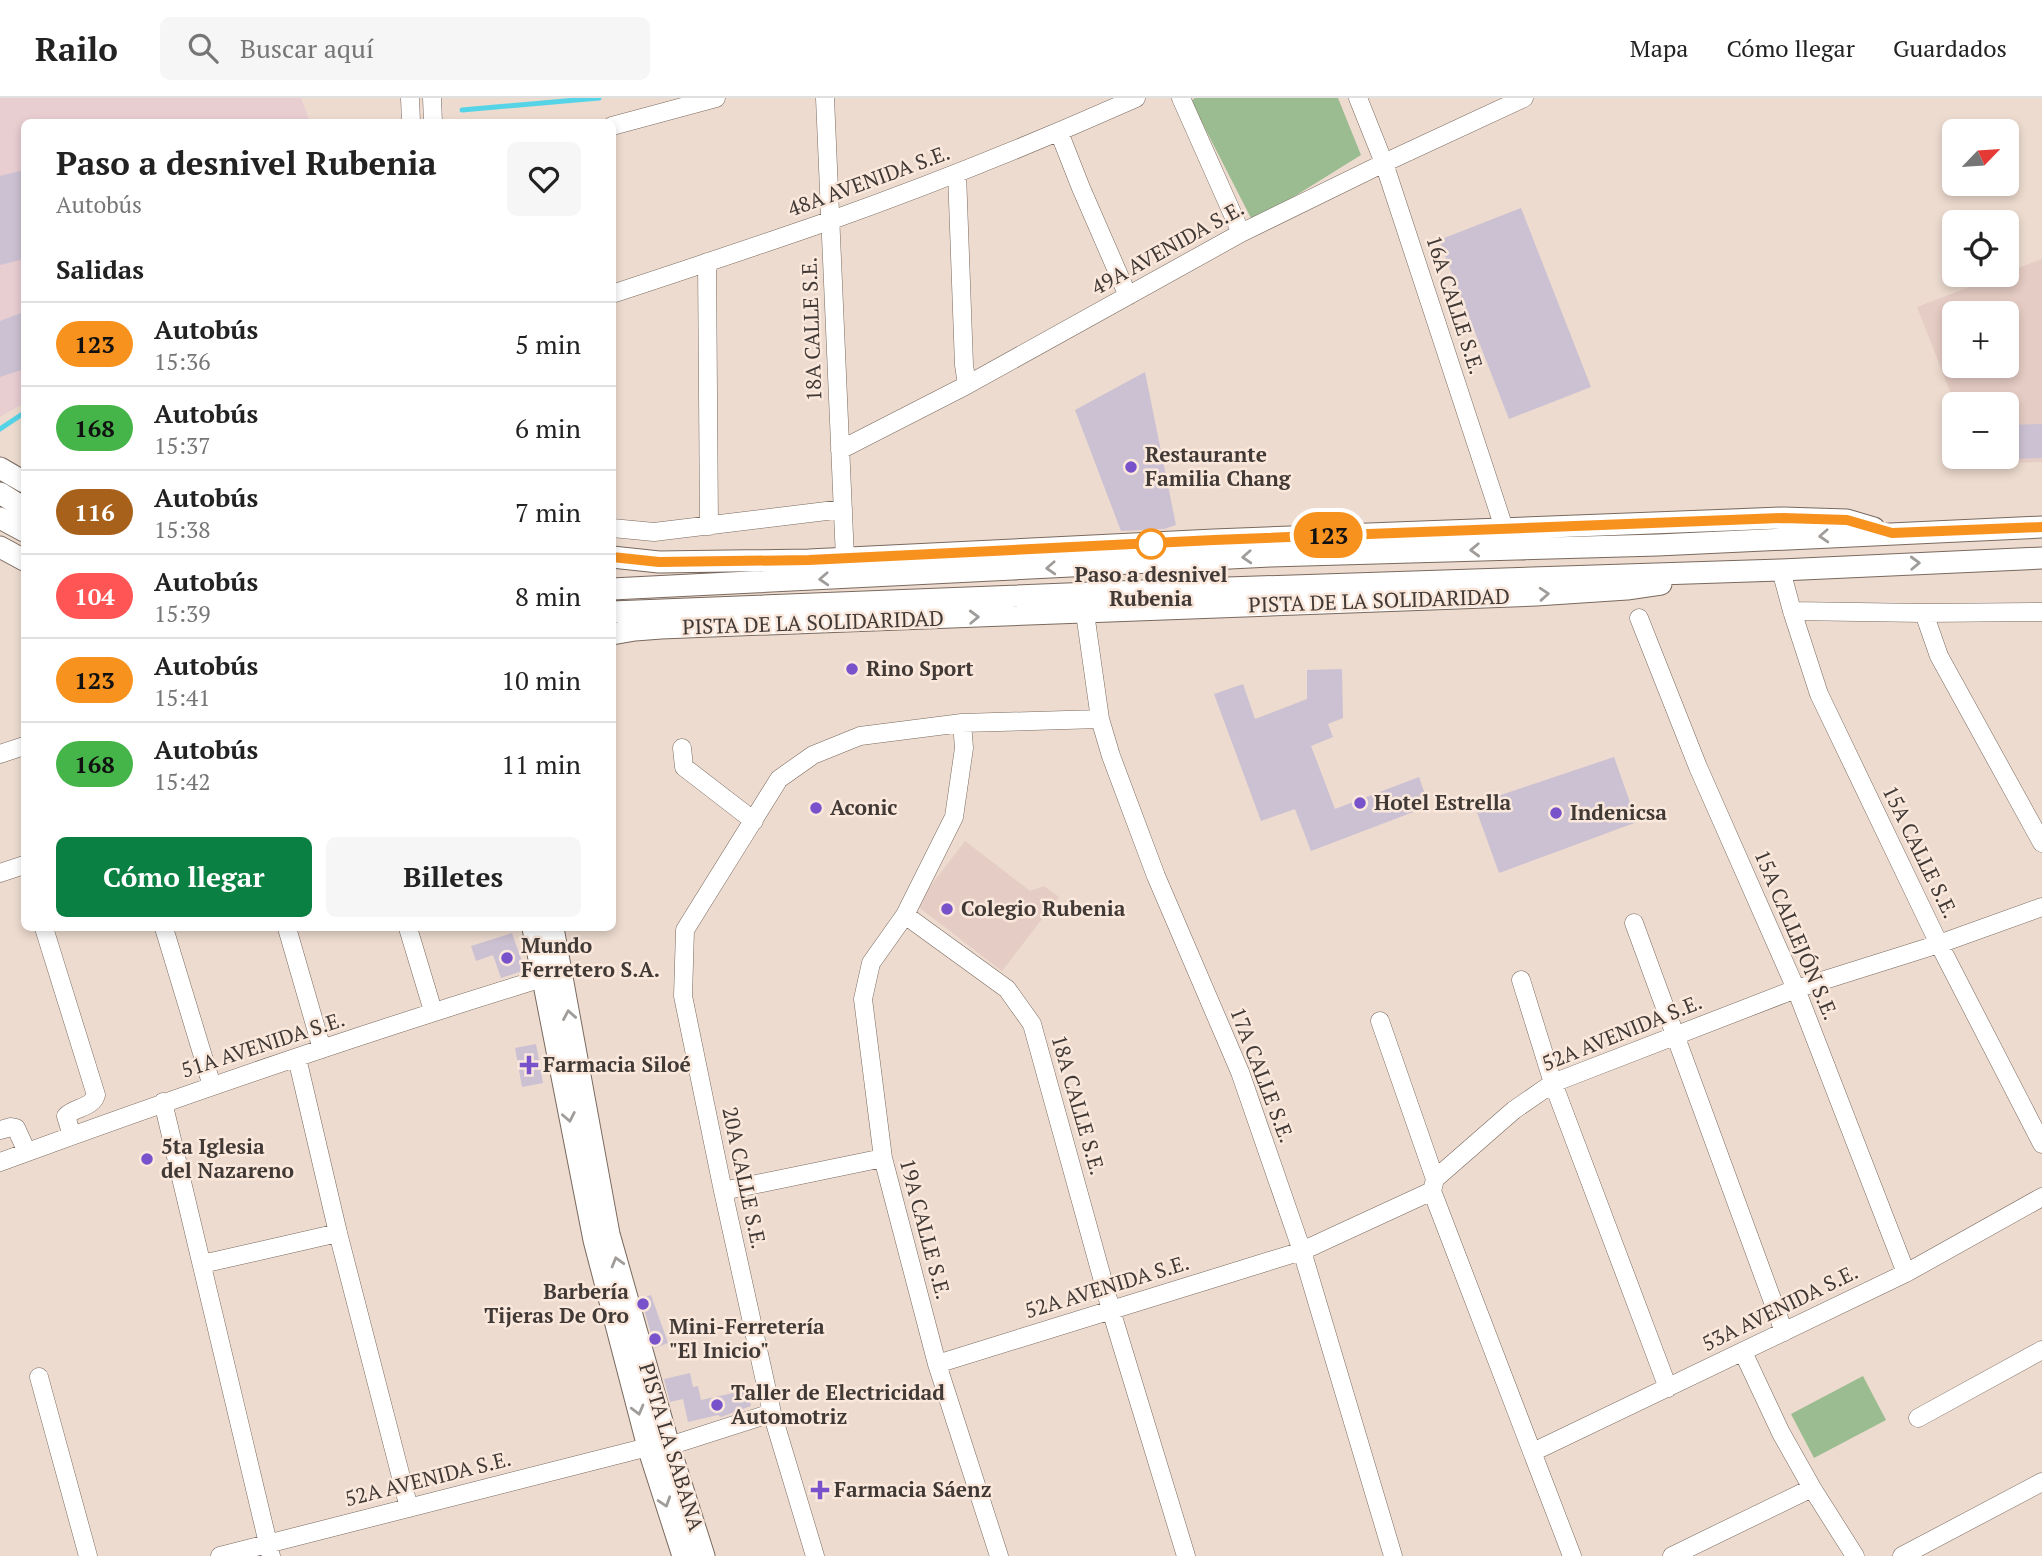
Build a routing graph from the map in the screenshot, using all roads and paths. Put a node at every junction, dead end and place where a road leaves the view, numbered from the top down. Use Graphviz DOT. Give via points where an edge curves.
graph roads {
  1 [pos="410,98"];
  2 [pos="432,98"];
  3 [pos="716,98"];
  4 [pos="825,98"];
  5 [pos="1136,98"];
  6 [pos="1181,98"];
  7 [pos="1358,98"];
  8 [pos="1524,98"];
  9 [pos="411,119"];
  10 [pos="433,119"];
  11 [pos="616,125"];
  12 [pos="1059,132"];
  13 [pos="1384,163"];
  14 [pos="957,173"];
  15 [pos="830,221"];
  16 [pos="1241,233"];
  17 [pos="707,262"];
  18 [pos="616,294"];
  19 [pos="1128,296"];
  20 [pos="967,385"];
  21 [pos="840,450"];
  22 [pos="0,467"];
  23 [pos="21,480"];
  24 [pos="0,493"];
  25 [pos="21,506"];
  26 [pos="843,509"];
  27 [pos="0,518"];
  28 [pos="709,526"];
  29 [pos="2042,527"];
  30 [pos="616,528"];
  31 [pos="1504,528"];
  32 [pos="21,529"];
  33 [pos="1892,533"];
  34 [pos="0,547"];
  35 [pos="616,557"];
  36 [pos="21,558"];
  37 [pos="2042,558"];
  38 [pos="845,559"];
  39 [pos="1725,570"];
  40 [pos="1781,570"];
  41 [pos="616,589"];
  42 [pos="1792,611"];
  43 [pos="616,612"];
  44 [pos="2042,612"];
  45 [pos="1085,613"];
  46 [pos="1924,613"];
  47 [pos="1639,618"];
  48 [pos="616,633"];
  49 [pos="1100,719"];
  50 [pos="962,723"];
  51 [pos="21,747"];
  52 [pos="682,748"];
  53 [pos="0,754"];
  54 [pos="754,821"];
  55 [pos="2042,843"];
  56 [pos="21,866"];
  57 [pos="0,873"];
  58 [pos="2042,907"];
  59 [pos="905,915"];
  60 [pos="1634,923"];
  61 [pos="45,931"];
  62 [pos="165,931"];
  63 [pos="288,931"];
  64 [pos="409,931"];
  65 [pos="534,931"];
  66 [pos="554,931"];
  67 [pos="1939,944"];
  68 [pos="543,978"];
  69 [pos="1521,980"];
  70 [pos="1796,989"];
  71 [pos="433,1011"];
  72 [pos="1380,1021"];
  73 [pos="1675,1035"];
  74 [pos="322,1049"];
  75 [pos="297,1058"];
  76 [pos="1553,1083"];
  77 [pos="212,1086"];
  78 [pos="163,1102"];
  79 [pos="0,1130"];
  80 [pos="72,1136"];
  81 [pos="2042,1144"];
  82 [pos="26,1152"];
  83 [pos="883,1157"];
  84 [pos="0,1162"];
  85 [pos="1434,1185"];
  86 [pos="723,1191"];
  87 [pos="2042,1197"];
  88 [pos="338,1233"];
  89 [pos="1302,1251"];
  90 [pos="202,1264"];
  91 [pos="1906,1273"];
  92 [pos="1111,1310"];
  93 [pos="1784,1332"];
  94 [pos="2042,1350"];
  95 [pos="1743,1352"];
  96 [pos="937,1364"];
  97 [pos="39,1377"];
  98 [pos="1668,1388"];
  99 [pos="772,1413"];
  100 [pos="1919,1418"];
  101 [pos="658,1447"];
  102 [pos="1534,1452"];
  103 [pos="2042,1482"];
  104 [pos="1812,1488"];
  105 [pos="409,1508"];
  106 [pos="270,1549"];
  107 [pos="88,1556"];
  108 [pos="220,1556"];
  109 [pos="683,1556"];
  110 [pos="704,1556"];
  111 [pos="815,1556"];
  112 [pos="999,1556"];
  113 [pos="1186,1556"];
  114 [pos="1394,1556"];
  115 [pos="1572,1556"];
  116 [pos="1672,1556"];
  117 [pos="1856,1556"];
  118 [pos="1902,1556"];
  1 -- 9 [label="street"];
  2 -- 10 [label="street"];
  3 -- 11 [label="street"];
  4 -- 15 [label="street, 18A CALLE S.E."];
  5 -- 12 [label="street, 48A AVENIDA S.E."];
  6 -- 16 [label="street"];
  7 -- 13 [label="street, 16A CALLE S.E."];
  8 -- 13 [label="street, 49A AVENIDA S.E."];
  12 -- 14 [label="street, 48A AVENIDA S.E."];
  12 -- 19 [label="street"];
  13 -- 16 [label="street, 49A AVENIDA S.E."];
  13 -- 31 [label="street, 16A CALLE S.E."];
  14 -- 15 [label="street, 48A AVENIDA S.E."];
  14 -- 20 [label="street"];
  15 -- 17 [label="street, 48A AVENIDA S.E."];
  15 -- 21 [label="street, 18A CALLE S.E."];
  16 -- 19 [label="street, 49A AVENIDA S.E."];
  17 -- 18 [label="street, 48A AVENIDA S.E."];
  17 -- 28 [label="street"];
  19 -- 20 [label="street, 49A AVENIDA S.E."];
  20 -- 21 [label="street, 49A AVENIDA S.E."];
  21 -- 26 [label="street, 18A CALLE S.E."];
  22 -- 23 [label="main road"];
  24 -- 25 [label="main road"];
  26 -- 28 [label="street"];
  26 -- 38 [label="street, 18A CALLE S.E."];
  27 -- 32 [label="main road"];
  28 -- 30 [label="street" via="654,532"];
  29 -- 33 [label="main road"];
  31 -- 33 [label="main road" via="1812,518 1847,520"];
  31 -- 38 [label="main road"];
  33 -- 41 [label="main road, one-way" via="1270,556"];
  34 -- 36 [label="main road"];
  35 -- 38 [label="main road" via="659,562"];
  40 -- 37 [label="main road, PISTA DE LA SOLIDARIDAD, one-way"];
  39 -- 40 [label="main road, PISTA DE LA SOLIDARIDAD"];
  39 -- 43 [label="main road, PISTA DE LA SOLIDARIDAD"];
  45 -- 39 [label="main road, PISTA DE LA SOLIDARIDAD, one-way" via="1588,592"];
  40 -- 42 [label="street, 15A CALLE S.E."];
  42 -- 46 [label="street"];
  42 -- 67 [label="street, 15A CALLE S.E." via="1819,694"];
  44 -- 46 [label="street"];
  48 -- 45 [label="main road, PISTA DE LA SOLIDARIDAD, one-way"];
  45 -- 49 [label="street, 17A CALLE S.E."];
  46 -- 55 [label="street" via="1939,656"];
  47 -- 70 [label="street, 15A CALLEJÓN S.E."];
  49 -- 50 [label="street"];
  49 -- 89 [label="street, 17A CALLE S.E." via="1156,876 1240,1072"];
  50 -- 54 [label="street" via="860,736 813,755 779,779"];
  50 -- 59 [label="street" via="964,748 954,817"];
  51 -- 53 [label="street"];
  52 -- 54 [label="street" via="684,767"];
  54 -- 86 [label="street, 20A CALLE S.E." via="685,930 683,996"];
  56 -- 57 [label="street"];
  58 -- 67 [label="street, 52A AVENIDA S.E."];
  59 -- 83 [label="street, 19A CALLE S.E." via="871,964 863,999"];
  59 -- 92 [label="street, 18A CALLE S.E." via="1007,989 1032,1024"];
  60 -- 73 [label="street"];
  61 -- 80 [label="street" via="96,1095 89,1104 66,1115"];
  62 -- 77 [label="street"];
  63 -- 74 [label="street"];
  64 -- 71 [label="street"];
  65 -- 68 [label="main road, PISTA LA SABANA"];
  101 -- 66 [label="main road, PISTA LA SABANA, one-way" via="610,1234"];
  67 -- 70 [label="street, 52A AVENIDA S.E."];
  67 -- 81 [label="street, 15A CALLE S.E."];
  68 -- 71 [label="street, 51A AVENIDA S.E."];
  68 -- 101 [label="main road, PISTA LA SABANA, one-way" via="594,1240"];
  69 -- 76 [label="street"];
  70 -- 73 [label="street, 52A AVENIDA S.E."];
  70 -- 91 [label="street, 15A CALLEJÓN S.E."];
  71 -- 74 [label="street, 51A AVENIDA S.E."];
  72 -- 85 [label="street"];
  73 -- 76 [label="street, 52A AVENIDA S.E."];
  73 -- 93 [label="street"];
  74 -- 75 [label="street, 51A AVENIDA S.E."];
  75 -- 77 [label="street, 51A AVENIDA S.E."];
  75 -- 88 [label="street"];
  76 -- 85 [label="street, 52A AVENIDA S.E." via="1514,1110"];
  76 -- 98 [label="street"];
  77 -- 78 [label="street, 51A AVENIDA S.E."];
  78 -- 80 [label="street, 51A AVENIDA S.E."];
  78 -- 90 [label="street"];
  79 -- 82 [label="street" via="16,1128"];
  80 -- 82 [label="street, 51A AVENIDA S.E."];
  82 -- 84 [label="street, 51A AVENIDA S.E."];
  83 -- 86 [label="street"];
  83 -- 96 [label="street, 19A CALLE S.E."];
  85 -- 89 [label="street, 52A AVENIDA S.E."];
  85 -- 102 [label="street"];
  86 -- 99 [label="street, 20A CALLE S.E."];
  87 -- 91 [label="street, 53A AVENIDA S.E."];
  88 -- 90 [label="street"];
  88 -- 105 [label="street"];
  89 -- 92 [label="street, 52A AVENIDA S.E."];
  89 -- 114 [label="street, 17A CALLE S.E."];
  90 -- 106 [label="street"];
  91 -- 93 [label="street, 53A AVENIDA S.E."];
  92 -- 96 [label="street, 52A AVENIDA S.E."];
  92 -- 113 [label="street, 18A CALLE S.E."];
  93 -- 95 [label="street, 53A AVENIDA S.E."];
  94 -- 100 [label="street"];
  95 -- 98 [label="street, 53A AVENIDA S.E."];
  95 -- 104 [label="street"];
  96 -- 112 [label="street, 19A CALLE S.E."];
  97 -- 107 [label="street"];
  98 -- 102 [label="street, 53A AVENIDA S.E."];
  99 -- 101 [label="street, 52A AVENIDA S.E."];
  99 -- 111 [label="street, 20A CALLE S.E."];
  101 -- 105 [label="street, 52A AVENIDA S.E."];
  101 -- 109 [label="main road, PISTA LA SABANA, one-way"];
  101 -- 110 [label="main road, PISTA LA SABANA"];
  102 -- 115 [label="street"];
  103 -- 118 [label="street"];
  104 -- 116 [label="street"];
  104 -- 117 [label="street"];
  105 -- 106 [label="street, 52A AVENIDA S.E."];
  106 -- 108 [label="street, 52A AVENIDA S.E."];
}
